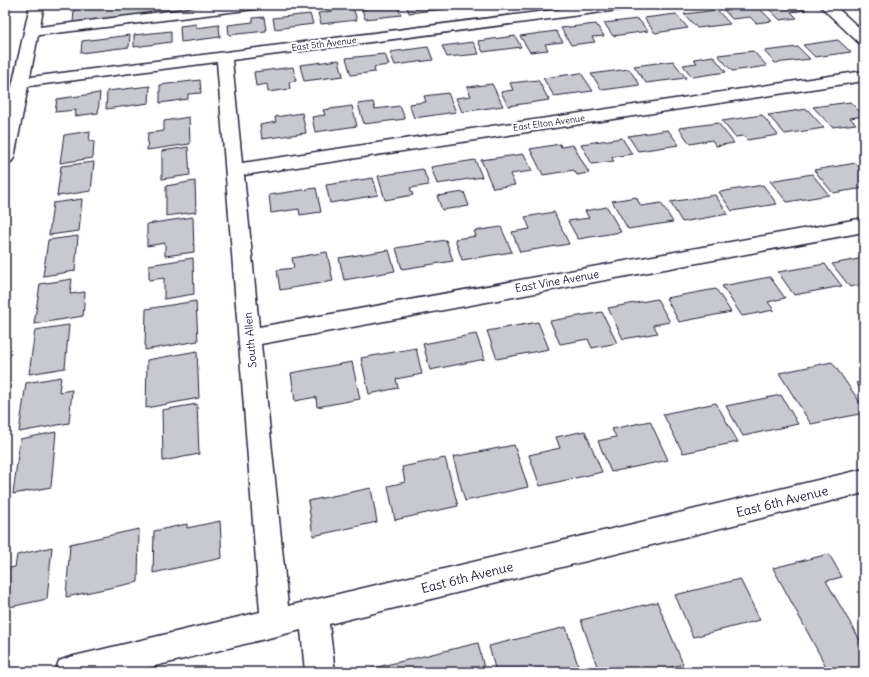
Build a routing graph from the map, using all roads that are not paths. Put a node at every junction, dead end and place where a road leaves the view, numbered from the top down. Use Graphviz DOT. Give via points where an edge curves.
graph roads {
  1 [pos="37,5"];
  2 [pos="255,5"];
  3 [pos="626,5"];
  4 [pos="826,5"];
  5 [pos="570,8"];
  6 [pos="31,32"];
  7 [pos="864,40"];
  8 [pos="224,57"];
  9 [pos="864,76"];
  10 [pos="21,82"];
  11 [pos="7,140"];
  12 [pos="5,158"];
  13 [pos="235,170"];
  14 [pos="864,225"];
  15 [pos="250,338"];
  16 [pos="864,481"];
  17 [pos="314,613"];
  18 [pos="275,623"];
  19 [pos="70,672"];
  20 [pos="320,672"];
  1 -- 6 [label="street"];
  2 -- 6 [label="street"];
  3 -- 5 [label="street, East 5th Avenue"];
  4 -- 7 [label="street"];
  5 -- 8 [label="street, East 5th Avenue"];
  6 -- 10 [label="street"];
  8 -- 10 [label="street, East 5th Avenue"];
  8 -- 13 [label="street, South Allen"];
  9 -- 13 [label="street, East Elton Avenue"];
  10 -- 11 [label="street"];
  11 -- 12 [label="street"];
  13 -- 15 [label="street, South Allen"];
  14 -- 15 [label="street, East Vine Avenue"];
  15 -- 18 [label="street, South Allen"];
  16 -- 17 [label="street, East 6th Avenue"];
  17 -- 18 [label="street, East 6th Avenue"];
  17 -- 20 [label="street"];
  18 -- 19 [label="street, East 6th Avenue"];
}
